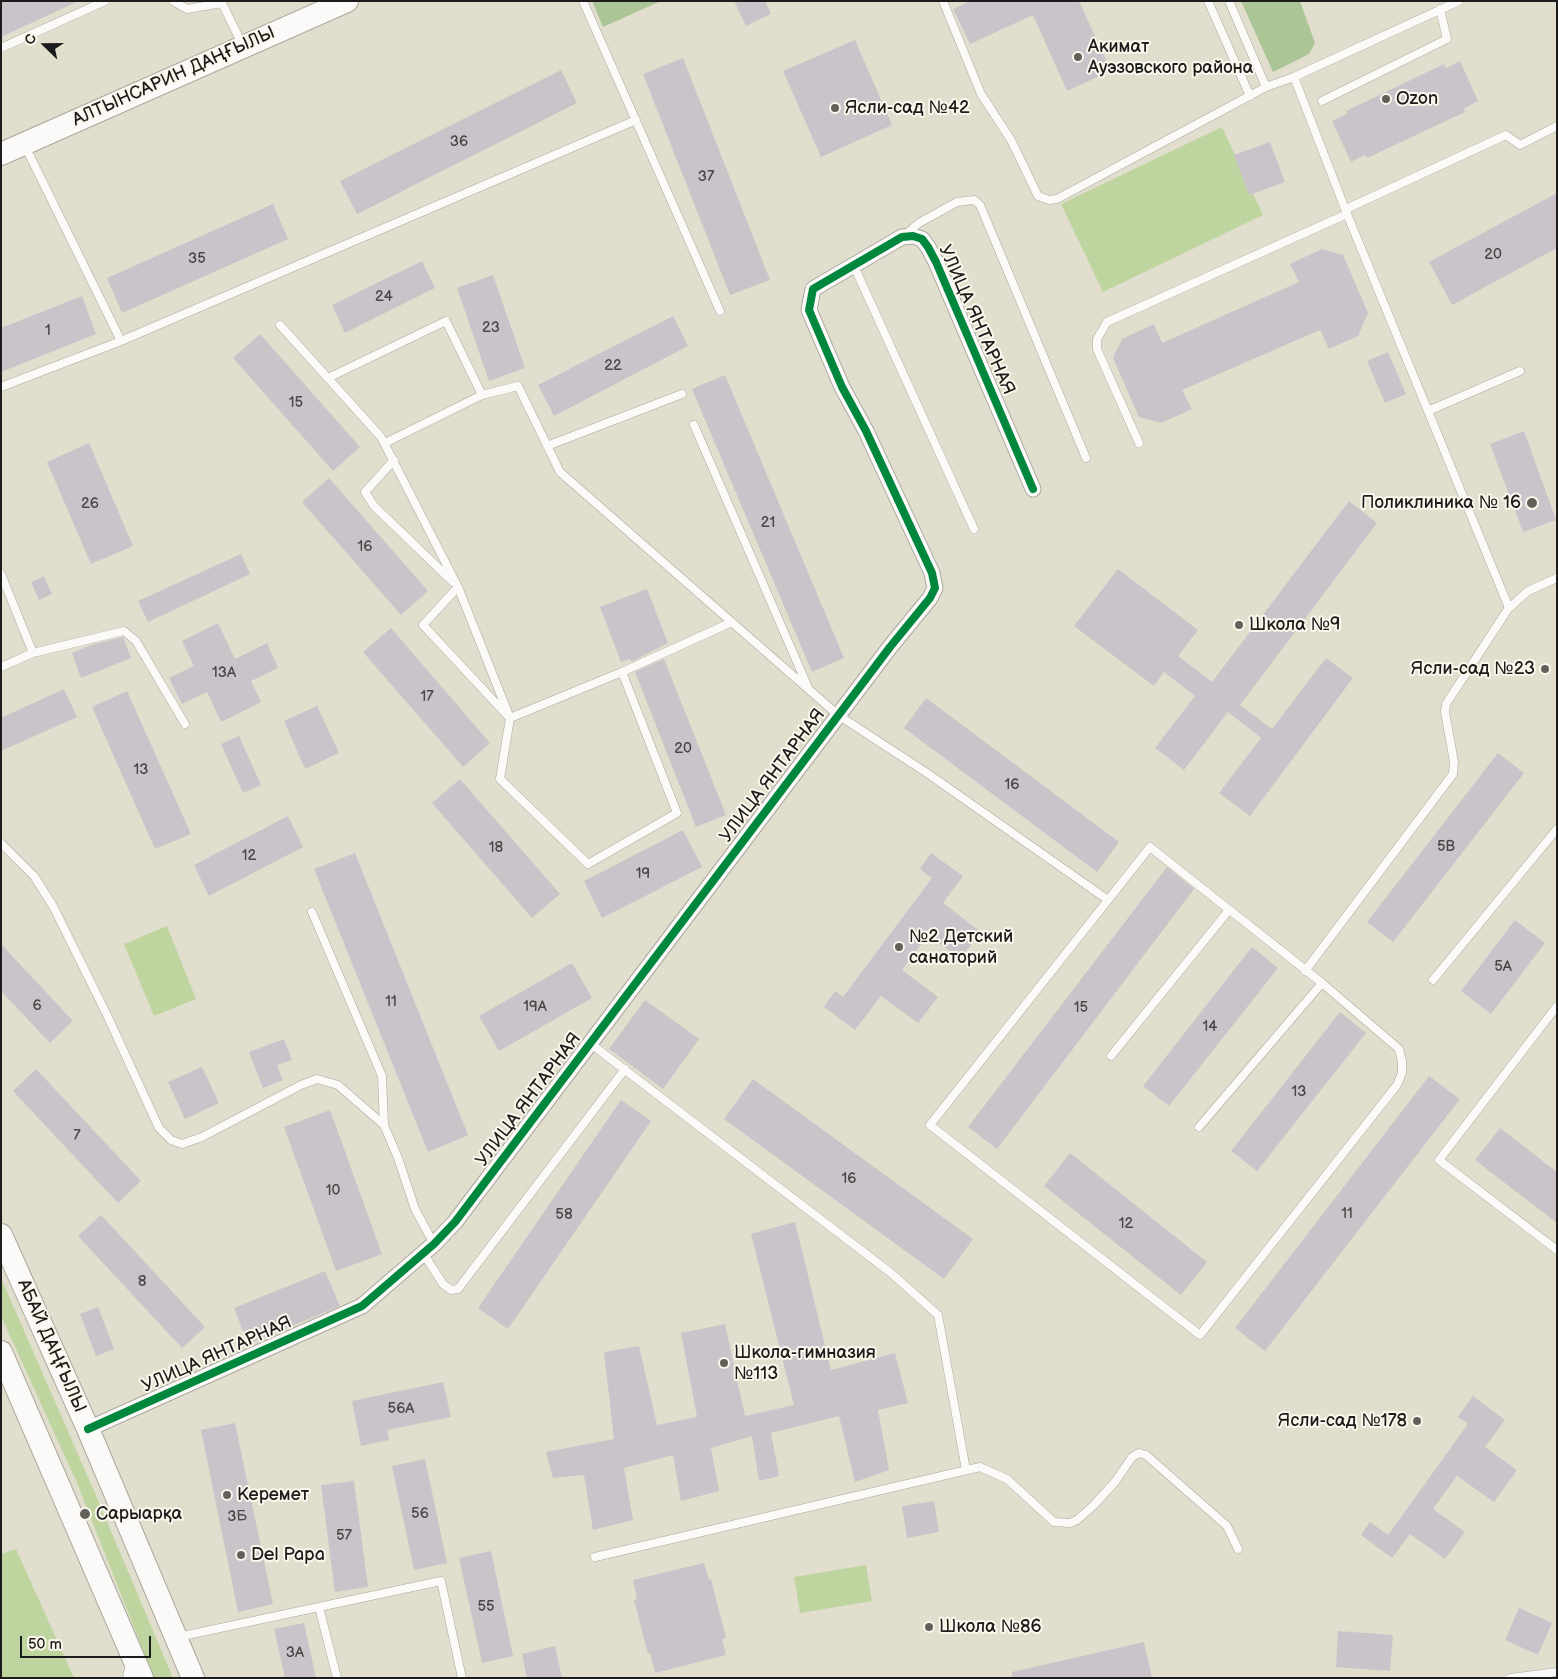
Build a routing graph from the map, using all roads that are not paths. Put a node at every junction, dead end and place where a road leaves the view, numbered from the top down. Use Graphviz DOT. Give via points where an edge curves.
graph roads {
  1 [pos="105,1"];
  2 [pos="173,1"];
  3 [pos="347,1"];
  4 [pos="583,1"];
  5 [pos="943,1"];
  6 [pos="1208,1"];
  7 [pos="1229,1"];
  8 [pos="1459,1"];
  9 [pos="221,2"];
  10 [pos="1440,9"];
  11 [pos="243,46"];
  12 [pos="1,48"];
  13 [pos="1294,77"];
  14 [pos="1266,87"];
  15 [pos="1250,96"];
  16 [pos="1322,101"];
  17 [pos="636,120"];
  18 [pos="1557,126"];
  19 [pos="24,144"];
  20 [pos="1,154"];
  21 [pos="1346,212"];
  22 [pos="902,237"];
  23 [pos="853,264"];
  24 [pos="720,311"];
  25 [pos="280,325"];
  26 [pos="121,341"];
  27 [pos="1520,371"];
  28 [pos="328,378"];
  29 [pos="1,387"];
  30 [pos="682,394"];
  31 [pos="482,395"];
  32 [pos="1428,411"];
  33 [pos="694,424"];
  34 [pos="385,443"];
  35 [pos="1138,443"];
  36 [pos="547,446"];
  37 [pos="1086,458"];
  38 [pos="394,460"];
  39 [pos="1033,489"];
  40 [pos="974,529"];
  41 [pos="1,574"];
  42 [pos="1557,578"];
  43 [pos="458,587"];
  44 [pos="1509,608"];
  45 [pos="732,622"];
  46 [pos="33,653"];
  47 [pos="1,667"];
  48 [pos="622,672"];
  49 [pos="808,687"];
  50 [pos="838,715"];
  51 [pos="510,718"];
  52 [pos="185,724"];
  53 [pos="1557,828"];
  54 [pos="1,843"];
  55 [pos="1108,900"];
  56 [pos="1229,910"];
  57 [pos="312,912"];
  58 [pos="1305,971"];
  59 [pos="1433,980"];
  60 [pos="1322,983"];
  61 [pos="1557,1006"];
  62 [pos="591,1044"];
  63 [pos="1111,1056"];
  64 [pos="625,1069"];
  65 [pos="384,1125"];
  66 [pos="1199,1127"];
  67 [pos="1,1235"];
  68 [pos="429,1248"];
  69 [pos="1557,1250"];
  70 [pos="2,1354"];
  71 [pos="88,1429"];
  72 [pos="966,1470"];
  73 [pos="1238,1549"];
  74 [pos="595,1557"];
  75 [pos="319,1606"];
  76 [pos="176,1637"];
  77 [pos="132,1652"];
  78 [pos="1557,1672"];
  79 [pos="127,1678"];
  80 [pos="142,1678"];
  81 [pos="193,1678"];
  82 [pos="336,1678"];
  83 [pos="462,1678"];
  84 [pos="1510,1678"];
  1 -- 12 [label="lane"];
  2 -- 9 [label="lane" via="188,9"];
  3 -- 11 [label="main road, АЛТЫНСАРИН ДАҢҒЫЛЫ"];
  4 -- 17 [label="lane"];
  5 -- 15 [label="lane" via="981,94 1011,140 1033,187 1043,199 1057,199"];
  6 -- 15 [label="lane"];
  7 -- 14 [label="lane"];
  8 -- 10 [label="lane"];
  9 -- 11 [label="lane"];
  10 -- 13 [label="lane"];
  10 -- 16 [label="lane" via="1446,39"];
  11 -- 19 [label="main road, АЛТЫНСАРИН ДАҢҒЫЛЫ"];
  13 -- 14 [label="lane"];
  13 -- 21 [label="lane"];
  14 -- 15 [label="lane"];
  17 -- 24 [label="lane"];
  17 -- 26 [label="lane"];
  18 -- 21 [label="lane" via="1520,145 1506,135"];
  19 -- 20 [label="main road, АЛТЫНСАРИН ДАҢҒЫЛЫ"];
  19 -- 26 [label="lane"];
  21 -- 32 [label="lane"];
  21 -- 35 [label="lane" via="1107,322 1097,339 1098,349"];
  22 -- 23 [label="street, УЛИЦА ЯНТАРНАЯ"];
  22 -- 37 [label="lane" via="919,223 957,202 974,200 980,205"];
  22 -- 39 [label="street, УЛИЦА ЯНТАРНАЯ" via="922,239 928,247"];
  23 -- 40 [label="lane"];
  23 -- 50 [label="street, УЛИЦА ЯНТАРНАЯ" via="813,289 809,310 842,388 866,431 932,573 935,588"];
  25 -- 28 [label="lane"];
  26 -- 29 [label="lane"];
  27 -- 32 [label="lane"];
  28 -- 31 [label="lane" via="446,321"];
  28 -- 34 [label="lane"];
  30 -- 36 [label="lane"];
  31 -- 34 [label="lane"];
  31 -- 36 [label="lane" via="518,386"];
  32 -- 44 [label="lane"];
  33 -- 49 [label="lane"];
  34 -- 38 [label="lane"];
  36 -- 45 [label="lane" via="560,472"];
  38 -- 43 [label="lane"];
  38 -- 43 [label="lane" via="365,492 374,506"];
  41 -- 46 [label="lane"];
  42 -- 44 [label="lane" via="1528,591"];
  43 -- 51 [label="lane"];
  43 -- 51 [label="lane" via="423,625"];
  44 -- 58 [label="lane" via="1446,704 1453,774"];
  45 -- 48 [label="lane"];
  45 -- 49 [label="lane"];
  46 -- 47 [label="lane"];
  46 -- 52 [label="lane" via="124,631 136,641"];
  48 -- 51 [label="lane"];
  48 -- 51 [label="lane" via="677,813 588,864 500,779"];
  49 -- 50 [label="lane"];
  50 -- 55 [label="lane"];
  50 -- 62 [label="street, УЛИЦА ЯНТАРНАЯ"];
  53 -- 59 [label="lane"];
  54 -- 65 [label="lane" via="34,876 53,906 159,1128 171,1140 182,1144 202,1138 317,1079 338,1085"];
  55 -- 56 [label="lane" via="1150,847"];
  55 -- 60 [label="lane" via="930,1125 1200,1335 1398,1085 1402,1073 1399,1049"];
  56 -- 58 [label="lane"];
  56 -- 63 [label="lane"];
  57 -- 65 [label="lane" via="382,1076"];
  58 -- 60 [label="lane"];
  60 -- 66 [label="lane"];
  61 -- 69 [label="lane" via="1439,1160"];
  62 -- 64 [label="lane"];
  62 -- 68 [label="street, УЛИЦА ЯНТАРНАЯ" via="455,1222"];
  64 -- 68 [label="lane" via="458,1289 452,1290 443,1284"];
  64 -- 72 [label="lane" via="891,1273 938,1315"];
  65 -- 68 [label="lane"];
  67 -- 71 [label="main road, АБАЙ ДАҢҒЫЛЫ"];
  68 -- 71 [label="street, УЛИЦА ЯНТАРНАЯ" via="362,1306"];
  70 -- 77 [label="main road"];
  71 -- 76 [label="main road, АБАЙ ДАҢҒЫЛЫ"];
  72 -- 73 [label="lane" via="980,1467 994,1471 1054,1522 1070,1523 1093,1506 1115,1482 1132,1456 1146,1455 1227,1526"];
  72 -- 74 [label="lane"];
  75 -- 76 [label="lane"];
  75 -- 82 [label="lane"];
  75 -- 83 [label="lane" via="441,1581"];
  76 -- 81 [label="main road, АБАЙ ДАҢҒЫЛЫ"];
  77 -- 79 [label="lane"];
  77 -- 80 [label="main road"];
  78 -- 84 [label="lane"];
}
